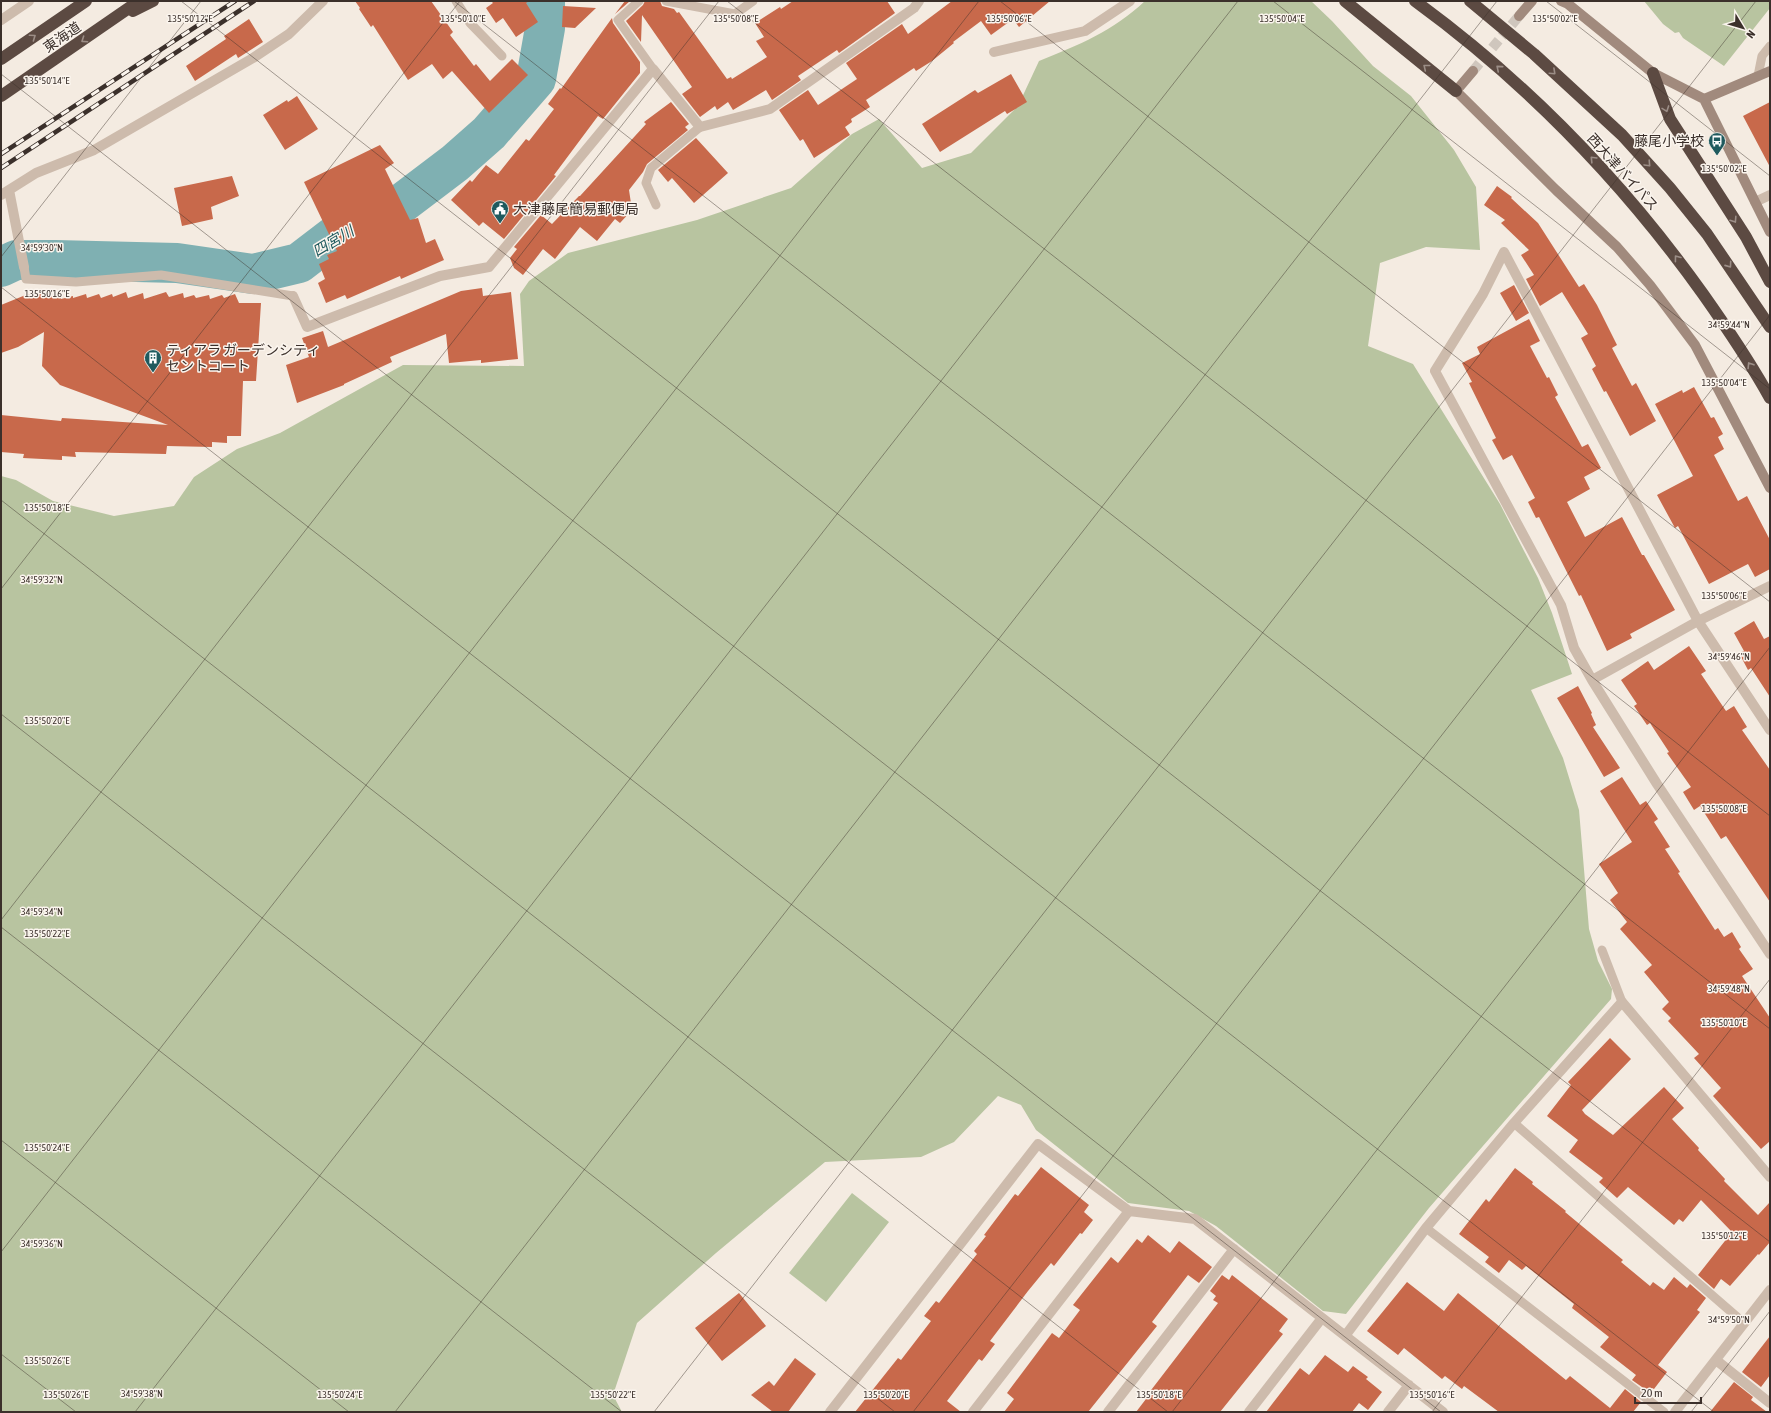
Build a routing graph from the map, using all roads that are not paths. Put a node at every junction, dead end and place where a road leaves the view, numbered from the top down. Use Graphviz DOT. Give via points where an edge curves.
graph roads {
  1 [pos="29,1"];
  2 [pos="86,1"];
  3 [pos="139,1"];
  4 [pos="153,1"];
  5 [pos="323,1"];
  6 [pos="456,1"];
  7 [pos="639,1"];
  8 [pos="666,1"];
  9 [pos="753,1"];
  10 [pos="919,1"];
  11 [pos="1130,1"];
  12 [pos="1345,1"];
  13 [pos="1415,1"];
  14 [pos="1470,1"];
  15 [pos="1532,1"];
  16 [pos="1561,1"];
  17 [pos="1519,16"];
  18 [pos="1,20"];
  19 [pos="104,26"];
  20 [pos="1770,46"];
  21 [pos="994,52"];
  22 [pos="502,56"];
  23 [pos="1,59"];
  24 [pos="653,69"];
  25 [pos="1473,71"];
  26 [pos="1770,71"];
  27 [pos="1653,73"];
  28 [pos="1758,76"];
  29 [pos="1456,91"];
  30 [pos="1,96"];
  31 [pos="1704,99"];
  32 [pos="700,127"];
  33 [pos="5,192"];
  34 [pos="1770,195"];
  35 [pos="1755,202"];
  36 [pos="656,205"];
  37 [pos="1770,232"];
  38 [pos="24,267"];
  39 [pos="1770,282"];
  40 [pos="293,296"];
  41 [pos="1770,327"];
  42 [pos="1770,398"];
  43 [pos="1770,488"];
  44 [pos="1770,586"];
  45 [pos="1698,621"];
  46 [pos="1592,680"];
  47 [pos="1770,730"];
  48 [pos="1602,950"];
  49 [pos="1770,954"];
  50 [pos="1622,1002"];
  51 [pos="1514,1123"];
  52 [pos="1770,1177"];
  53 [pos="1129,1211"];
  54 [pos="1426,1228"];
  55 [pos="1234,1249"];
  56 [pos="1770,1290"];
  57 [pos="1322,1318"];
  58 [pos="1744,1323"];
  59 [pos="1345,1336"];
  60 [pos="1716,1360"];
  61 [pos="1409,1385"];
  62 [pos="1770,1403"];
  63 [pos="830,1412"];
  64 [pos="973,1412"];
  65 [pos="1108,1412"];
  66 [pos="1249,1412"];
  67 [pos="1388,1412"];
  68 [pos="1443,1412"];
  69 [pos="1664,1412"];
  70 [pos="1675,1412"];
  1 -- 18 [label="street"];
  23 -- 2 [label="highway, 東海道, one-way"];
  3 -- 19 [label="highway, 東海道"];
  4 -- 19 [label="highway"];
  5 -- 33 [label="street" via="290,34 253,58 94,150 36,173"];
  6 -- 22 [label="lane" via="470,23"];
  7 -- 24 [label="lane" via="618,20"];
  8 -- 9 [label="lane" via="734,14"];
  10 -- 32 [label="street" via="914,8 770,109"];
  11 -- 21 [label="street" via="1085,31"];
  29 -- 12 [label="highway, one-way"];
  42 -- 13 [label="highway, 西大津バイパス, one-way" via="1729,331 1677,258 1600,166 1500,69"];
  14 -- 41 [label="highway, 西大津バイパス, one-way" via="1534,54 1622,135 1665,182 1707,234"];
  15 -- 17 [label="street"];
  16 -- 27 [label="street"];
  19 -- 30 [label="highway, 東海道, one-way"];
  20 -- 28 [label="lane" via="1762,56"];
  24 -- 32 [label="street"];
  24 -- 40 [label="street" via="489,267 440,276 307,327"];
  25 -- 29 [label="street"];
  26 -- 28 [label="street"];
  27 -- 31 [label="street"];
  27 -- 39 [label="highway, one-way" via="1670,119 1746,237"];
  28 -- 31 [label="street"];
  29 -- 43 [label="street" via="1616,247 1650,285 1695,345"];
  31 -- 35 [label="street"];
  32 -- 36 [label="lane" via="651,168 646,182"];
  33 -- 38 [label="street"];
  34 -- 35 [label="street"];
  35 -- 37 [label="street"];
  38 -- 40 [label="lane" via="26,279 76,282 161,275"];
  44 -- 45 [label="street"];
  45 -- 46 [label="street"];
  45 -- 46 [label="street" via="1504,252 1483,294 1435,371 1561,605 1574,648"];
  45 -- 47 [label="street"];
  46 -- 49 [label="street" via="1657,784"];
  48 -- 50 [label="lane"];
  50 -- 51 [label="street"];
  50 -- 52 [label="street"];
  51 -- 54 [label="street"];
  51 -- 58 [label="lane"];
  53 -- 55 [label="street" via="1195,1220"];
  53 -- 63 [label="street" via="1038,1144"];
  53 -- 64 [label="street"];
  54 -- 59 [label="street"];
  54 -- 69 [label="lane"];
  55 -- 57 [label="street"];
  55 -- 65 [label="street"];
  56 -- 58 [label="street"];
  57 -- 59 [label="street"];
  57 -- 66 [label="street"];
  58 -- 60 [label="street"];
  59 -- 61 [label="street"];
  60 -- 62 [label="street"];
  60 -- 70 [label="street"];
  61 -- 67 [label="street"];
  61 -- 68 [label="street"];
}
